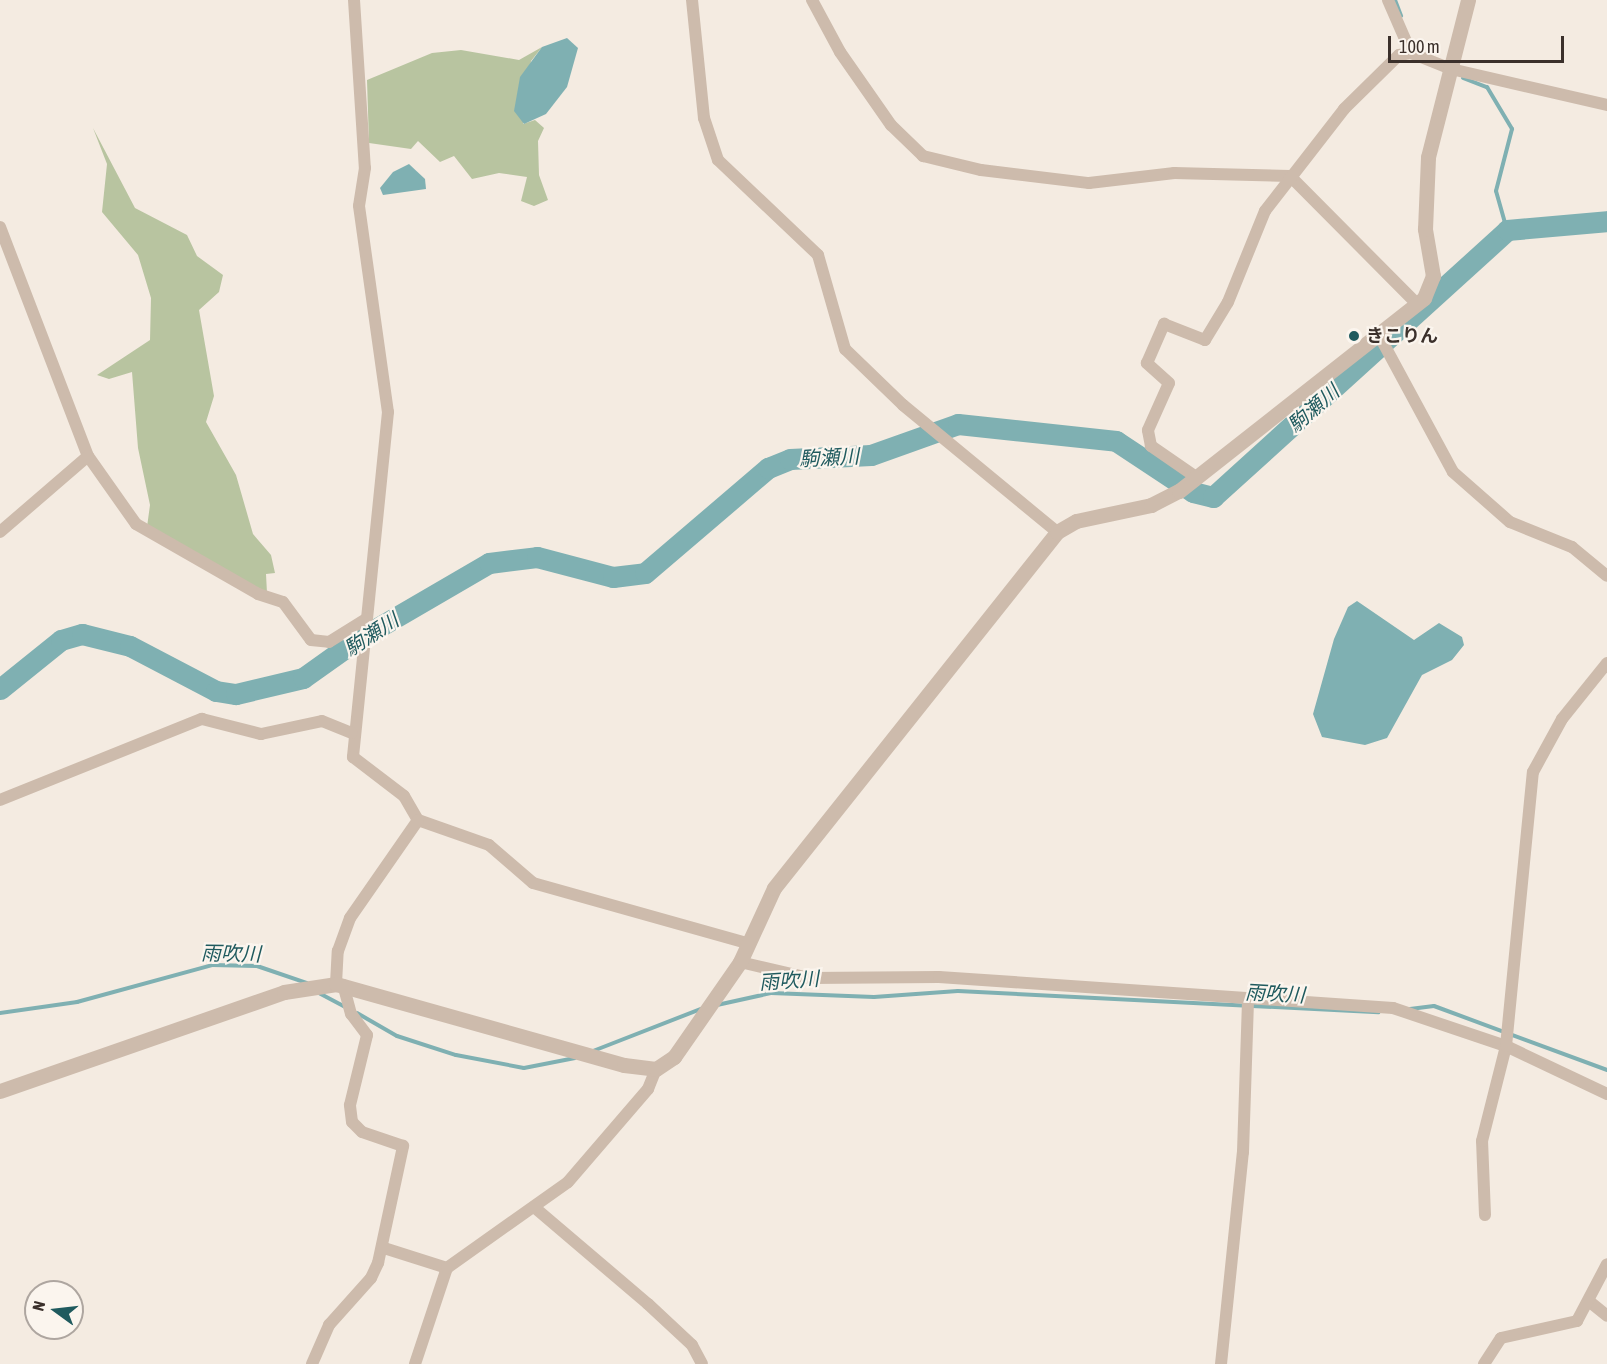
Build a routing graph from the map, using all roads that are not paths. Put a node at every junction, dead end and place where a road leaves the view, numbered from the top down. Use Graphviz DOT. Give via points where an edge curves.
graph roads {
  1 [pos="354,0"];
  2 [pos="692,0"];
  3 [pos="812,0"];
  4 [pos="1388,0"];
  5 [pos="1468,0"];
  6 [pos="1411,53"];
  7 [pos="1451,69"];
  8 [pos="1607,105"];
  9 [pos="1290,176"];
  10 [pos="0,227"];
  11 [pos="1417,304"];
  12 [pos="1380,337"];
  13 [pos="88,456"];
  14 [pos="1194,478"];
  15 [pos="0,532"];
  16 [pos="1058,532"];
  17 [pos="1607,576"];
  18 [pos="366,623"];
  19 [pos="1607,663"];
  20 [pos="352,733"];
  21 [pos="0,800"];
  22 [pos="418,820"];
  23 [pos="746,943"];
  24 [pos="740,962"];
  25 [pos="337,987"];
  26 [pos="1248,1000"];
  27 [pos="1506,1046"];
  28 [pos="656,1069"];
  29 [pos="0,1091"];
  30 [pos="1607,1094"];
  31 [pos="534,1207"];
  32 [pos="1485,1215"];
  33 [pos="384,1248"];
  34 [pos="1607,1264"];
  35 [pos="447,1268"];
  36 [pos="1590,1302"];
  37 [pos="1607,1316"];
  38 [pos="312,1364"];
  39 [pos="415,1364"];
  40 [pos="702,1364"];
  41 [pos="1221,1364"];
  42 [pos="1484,1364"];
  1 -- 18 [label="street" via="365,168 359,206 388,412"];
  2 -- 16 [label="street" via="704,118 718,160 811,246 822,263 845,349 930,426"];
  3 -- 9 [label="street" via="840,52 891,125 912,149 937,162 1089,183 1186,173"];
  4 -- 6 [label="street"];
  5 -- 7 [label="street"];
  6 -- 7 [label="street"];
  6 -- 9 [label="street" via="1399,55 1344,109"];
  7 -- 8 [label="street"];
  7 -- 11 [label="street" via="1424,193 1433,276"];
  9 -- 11 [label="street"];
  9 -- 14 [label="street" via="1265,211 1228,302 1205,340 1164,324 1147,363 1169,383 1148,430 1151,446"];
  10 -- 13 [label="street"];
  11 -- 12 [label="street"];
  12 -- 14 [label="street"];
  12 -- 17 [label="street" via="1453,472 1510,522 1572,547"];
  13 -- 15 [label="street"];
  13 -- 18 [label="street" via="135,524 258,594 283,602 311,640 329,642"];
  14 -- 16 [label="street" via="1179,491 1151,505 1076,521"];
  16 -- 23 [label="street" via="774,888"];
  18 -- 20 [label="street"];
  19 -- 27 [label="street" via="1562,719 1533,772"];
  20 -- 21 [label="street" via="322,721 261,734 202,718"];
  20 -- 22 [label="street" via="353,757 404,796"];
  22 -- 23 [label="street" via="489,845 533,883"];
  22 -- 25 [label="street" via="350,918 338,951"];
  23 -- 24 [label="street"];
  24 -- 26 [label="street" via="809,978 939,977"];
  24 -- 28 [label="street" via="684,1046"];
  25 -- 28 [label="street" via="605,1059"];
  25 -- 29 [label="street" via="302,987"];
  25 -- 33 [label="street" via="367,1035 350,1105 352,1122 362,1132 403,1146"];
  26 -- 27 [label="street" via="1392,1008"];
  26 -- 41 [label="street" via="1242,1152"];
  27 -- 30 [label="street"];
  27 -- 32 [label="street" via="1482,1141"];
  28 -- 31 [label="street" via="621,1124 568,1182"];
  31 -- 35 [label="street"];
  31 -- 40 [label="street" via="692,1345"];
  33 -- 35 [label="street"];
  33 -- 38 [label="street" via="371,1278 329,1324"];
  34 -- 36 [label="street"];
  35 -- 39 [label="street"];
  36 -- 37 [label="street"];
  36 -- 42 [label="street" via="1577,1321 1565,1326 1501,1338"];
}
